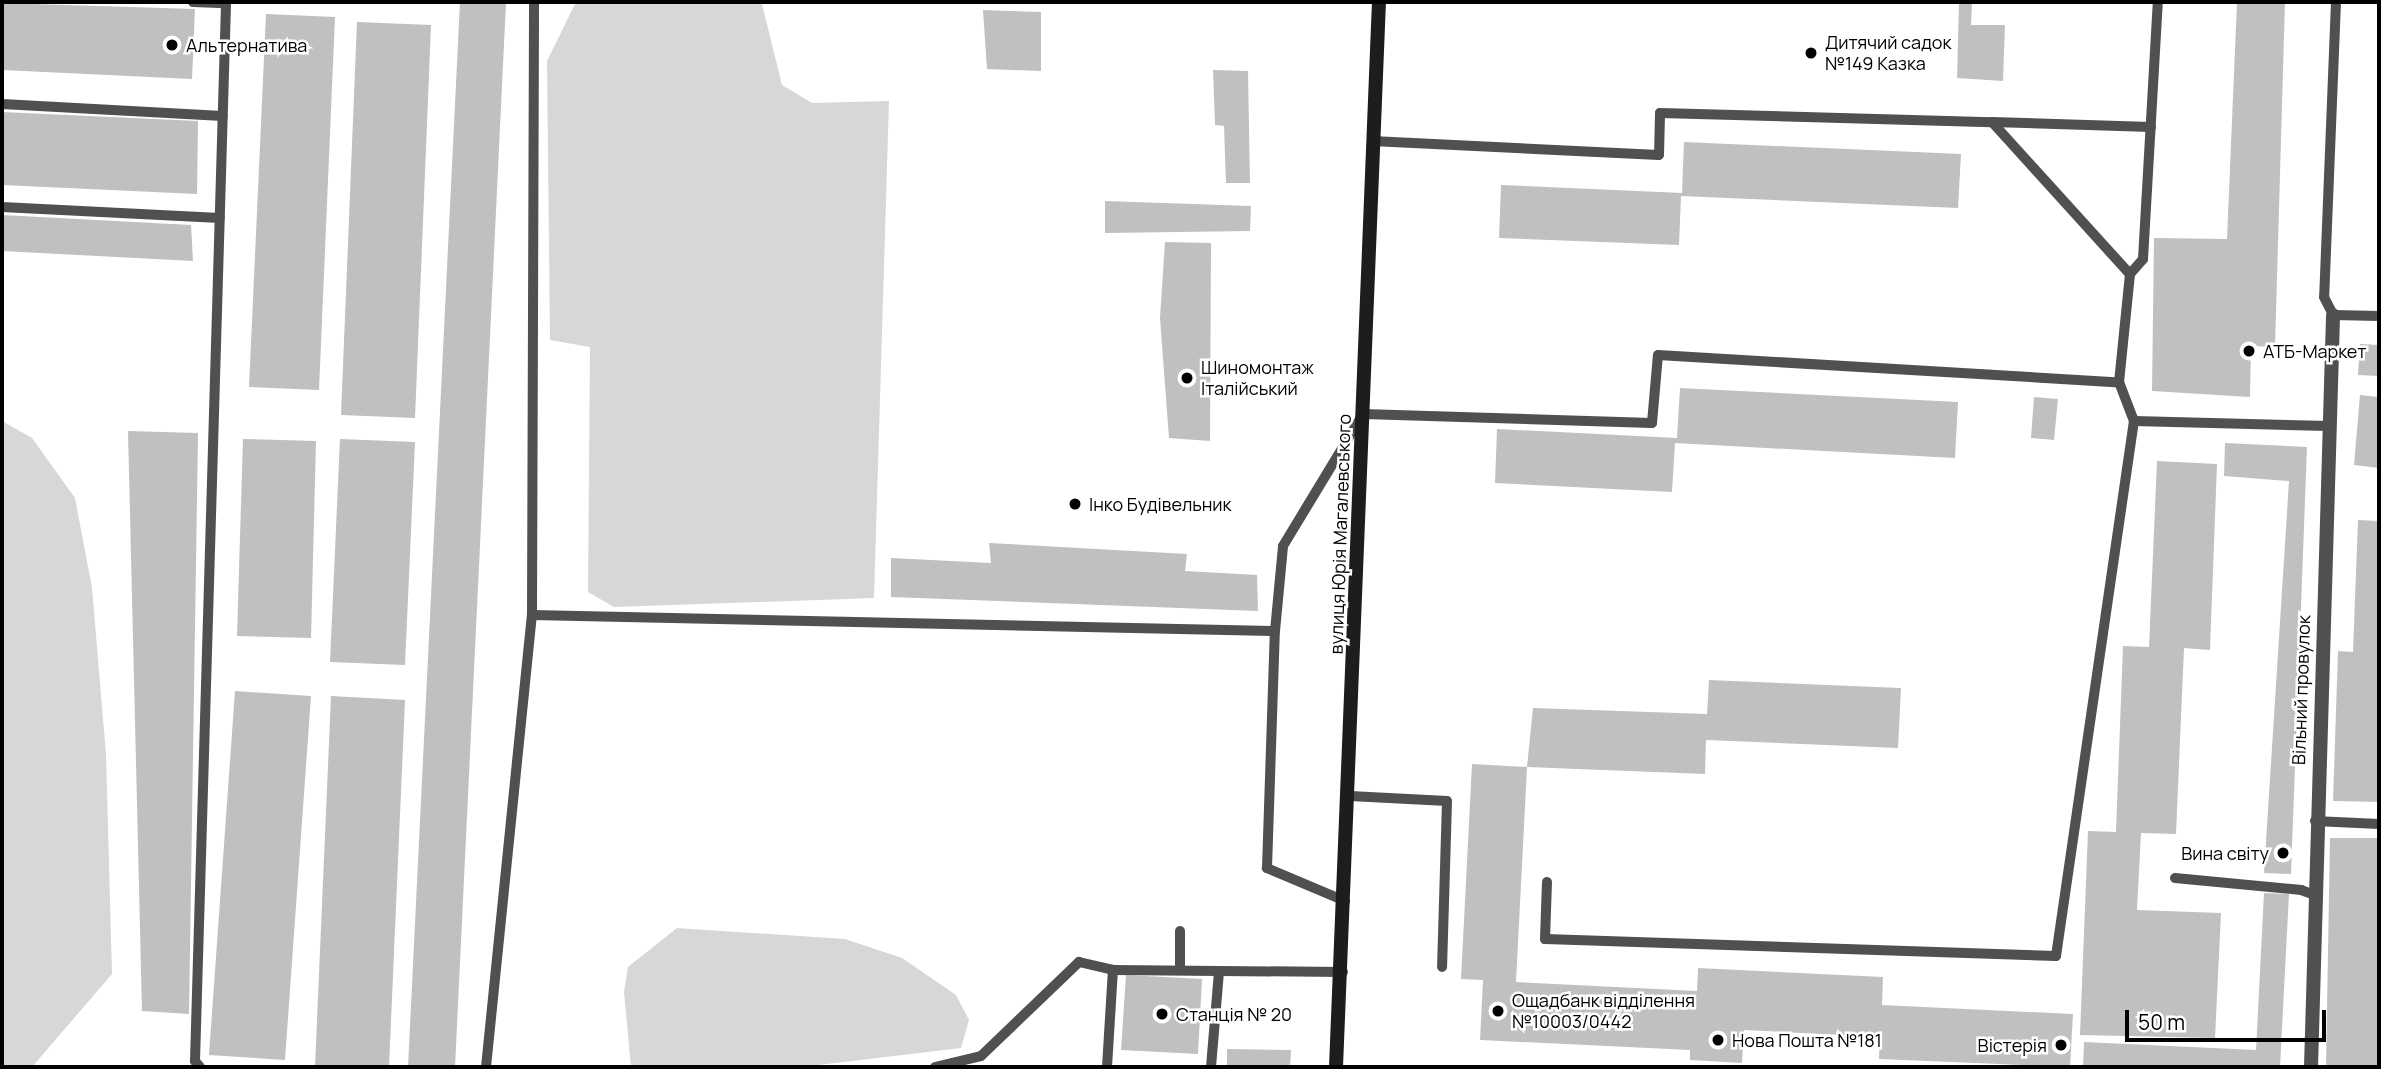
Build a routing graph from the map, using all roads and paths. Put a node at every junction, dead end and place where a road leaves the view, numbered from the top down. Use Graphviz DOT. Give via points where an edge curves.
graph roads {
  1 [pos="193,2"];
  2 [pos="226,2"];
  3 [pos="534,2"];
  4 [pos="1379,2"];
  5 [pos="2158,2"];
  6 [pos="2336,2"];
  7 [pos="2,104"];
  8 [pos="223,116"];
  9 [pos="1992,122"];
  10 [pos="2151,127"];
  11 [pos="1372,141"];
  12 [pos="2,207"];
  13 [pos="220,218"];
  14 [pos="2130,274"];
  15 [pos="2333,315"];
  16 [pos="2379,316"];
  17 [pos="2119,382"];
  18 [pos="1363,414"];
  19 [pos="2134,421"];
  20 [pos="2329,426"];
  21 [pos="532,615"];
  22 [pos="1275,631"];
  23 [pos="1350,796"];
  24 [pos="2315,821"];
  25 [pos="2379,824"];
  26 [pos="2175,878"];
  27 [pos="1547,882"];
  28 [pos="2315,895"];
  29 [pos="1345,901"];
  30 [pos="1181,931"];
  31 [pos="1443,967"];
  32 [pos="1113,970"];
  33 [pos="1180,970"];
  34 [pos="1219,971"];
  35 [pos="1343,972"];
  36 [pos="200,1067"];
  37 [pos="486,1067"];
  38 [pos="935,1067"];
  39 [pos="1107,1067"];
  40 [pos="1211,1067"];
  41 [pos="1336,1067"];
  42 [pos="2311,1067"];
  1 -- 2 [label="lane"];
  2 -- 8 [label="lane"];
  3 -- 21 [label="lane"];
  4 -- 11 [label="street, вулиця Юрія Магалевського"];
  5 -- 10 [label="lane"];
  6 -- 15 [label="lane" via="2324,297"];
  7 -- 8 [label="lane"];
  8 -- 13 [label="lane"];
  9 -- 10 [label="lane"];
  9 -- 11 [label="lane" via="1660,113 1658,155"];
  9 -- 14 [label="lane"];
  10 -- 14 [label="lane" via="2143,259"];
  11 -- 18 [label="street, вулиця Юрія Магалевського"];
  12 -- 13 [label="lane"];
  13 -- 36 [label="lane" via="195,1061"];
  14 -- 17 [label="lane"];
  15 -- 16 [label="lane"];
  15 -- 20 [label="street, Вільний провулок"];
  17 -- 18 [label="lane" via="1658,355 1652,423"];
  17 -- 19 [label="lane"];
  18 -- 22 [label="lane" via="1283,546"];
  18 -- 23 [label="street, вулиця Юрія Магалевського"];
  19 -- 20 [label="lane"];
  19 -- 27 [label="lane" via="2056,956 1545,939"];
  20 -- 24 [label="street, Вільний провулок"];
  21 -- 22 [label="lane"];
  21 -- 37 [label="lane"];
  22 -- 29 [label="lane" via="1267,869"];
  23 -- 29 [label="street, вулиця Юрія Магалевського"];
  23 -- 31 [label="lane" via="1447,802"];
  24 -- 25 [label="lane"];
  24 -- 28 [label="street, Вільний провулок"];
  26 -- 28 [label="lane"];
  28 -- 42 [label="street, Вільний провулок"];
  29 -- 35 [label="street, вулиця Юрія Магалевського"];
  30 -- 33 [label="lane"];
  32 -- 33 [label="lane"];
  32 -- 38 [label="lane" via="1079,962 981,1055"];
  32 -- 39 [label="lane"];
  33 -- 34 [label="lane"];
  34 -- 35 [label="lane"];
  34 -- 40 [label="lane"];
  35 -- 41 [label="street, вулиця Юрія Магалевського"];
}
